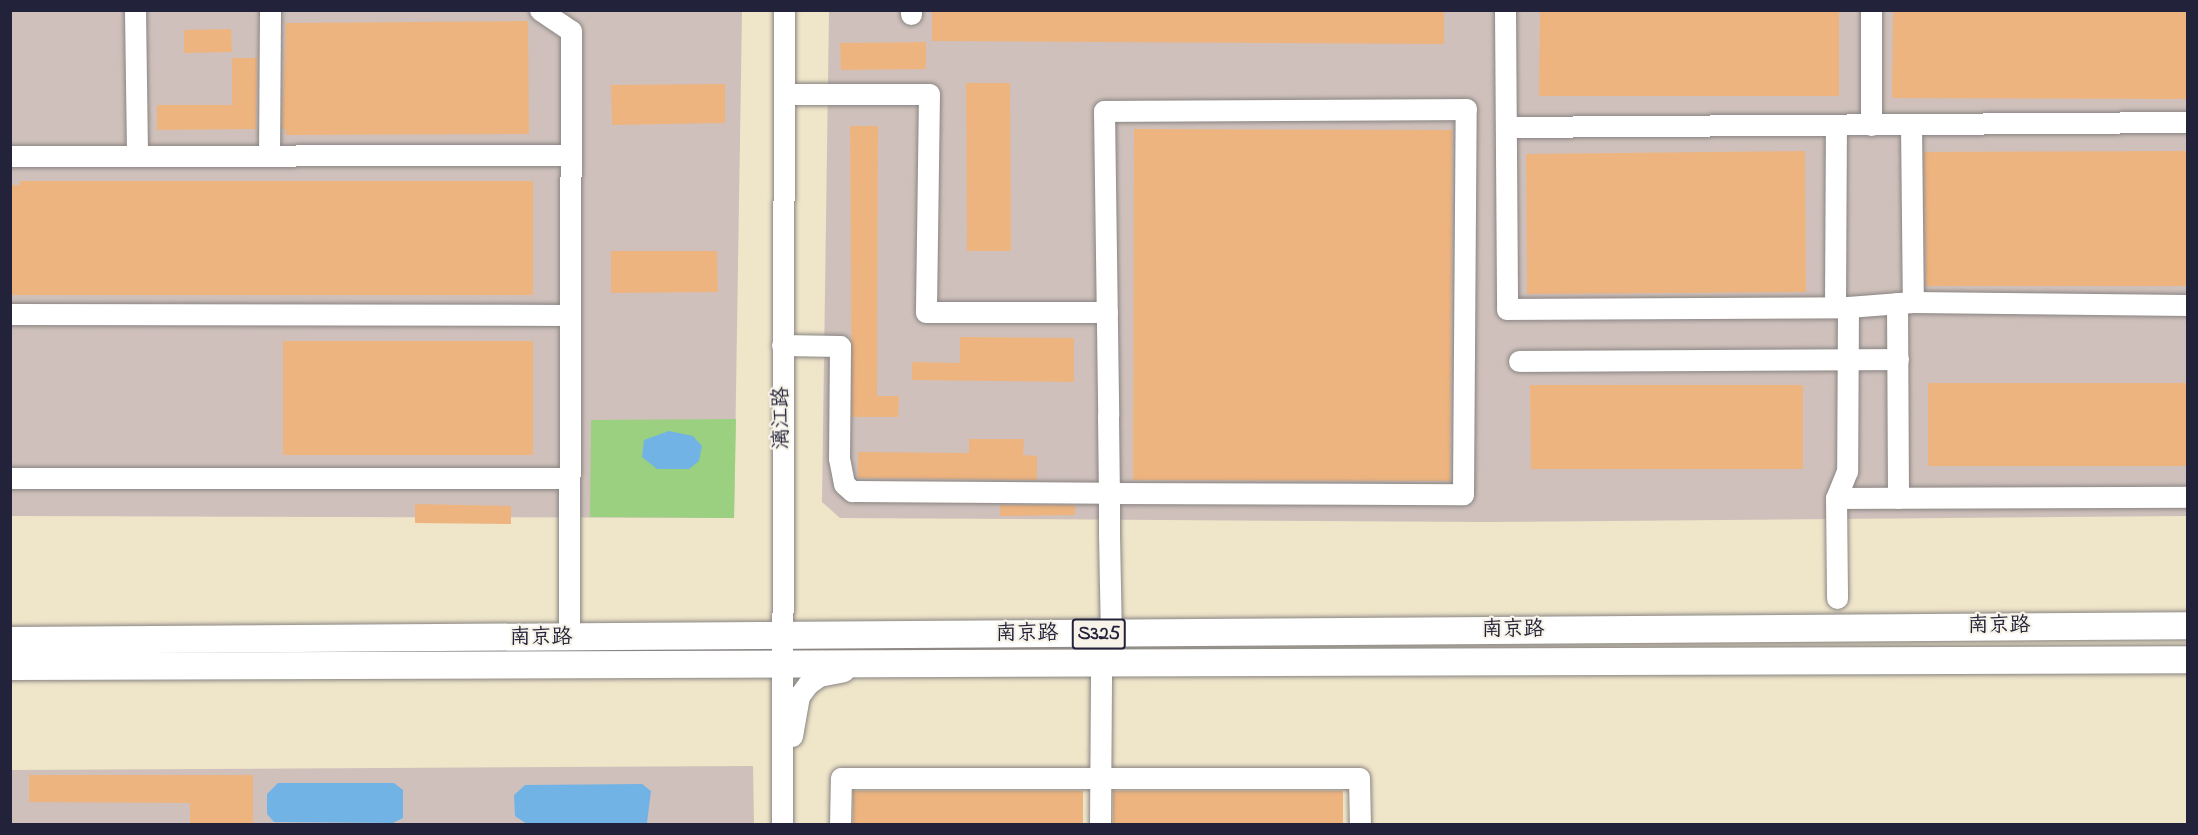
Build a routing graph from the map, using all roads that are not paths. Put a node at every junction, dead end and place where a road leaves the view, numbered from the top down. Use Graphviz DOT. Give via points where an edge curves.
graph roads {
  1 [pos="135,10"];
  2 [pos="270,10"];
  3 [pos="540,10"];
  4 [pos="784,10"];
  5 [pos="1505,10"];
  6 [pos="1871,10"];
  7 [pos="784,94"];
  8 [pos="2187,122"];
  9 [pos="1871,124"];
  10 [pos="1911,124"];
  11 [pos="1836,125"];
  12 [pos="1506,127"];
  13 [pos="269,155"];
  14 [pos="570,155"];
  15 [pos="10,156"];
  16 [pos="137,156"];
  17 [pos="1905,302"];
  18 [pos="2187,305"];
  19 [pos="1841,307"];
  20 [pos="1107,312"];
  21 [pos="10,314"];
  22 [pos="570,315"];
  23 [pos="782,345"];
  24 [pos="1848,359"];
  25 [pos="1898,359"];
  26 [pos="1520,361"];
  27 [pos="10,478"];
  28 [pos="569,478"];
  29 [pos="1109,493"];
  30 [pos="2187,497"];
  31 [pos="1836,498"];
  32 [pos="1899,498"];
  33 [pos="1837,598"];
  34 [pos="2187,625"];
  35 [pos="1111,634"];
  36 [pos="781,636"];
  37 [pos="569,637"];
  38 [pos="10,640"];
  39 [pos="2187,659"];
  40 [pos="1101,664"];
  41 [pos="781,665"];
  42 [pos="877,665"];
  43 [pos="10,666"];
  44 [pos="1100,778"];
  45 [pos="782,824"];
  46 [pos="840,825"];
  47 [pos="1100,825"];
  48 [pos="1360,825"];
  1 -- 16 [label="street"];
  2 -- 13 [label="street"];
  3 -- 14 [label="street" via="570,31"];
  4 -- 7 [label="street, 漓江路"];
  5 -- 12 [label="street"];
  6 -- 9 [label="street"];
  7 -- 20 [label="street" via="929,94 926,312"];
  7 -- 23 [label="street, 漓江路"];
  8 -- 10 [label="street"];
  9 -- 10 [label="street"];
  9 -- 11 [label="street"];
  10 -- 17 [label="street"];
  11 -- 12 [label="street"];
  11 -- 19 [label="street"];
  12 -- 19 [label="street" via="1507,309"];
  13 -- 14 [label="street"];
  13 -- 16 [label="street"];
  14 -- 22 [label="street"];
  15 -- 16 [label="street"];
  17 -- 18 [label="street"];
  17 -- 19 [label="street"];
  17 -- 25 [label="street"];
  19 -- 24 [label="street"];
  20 -- 29 [label="street"];
  20 -- 29 [label="street" via="1104,111 1466,109 1463,494"];
  21 -- 22 [label="street"];
  22 -- 28 [label="street"];
  23 -- 29 [label="street" via="840,346 839,458 844,484 852,491"];
  23 -- 36 [label="street, 漓江路"];
  24 -- 25 [label="street"];
  24 -- 26 [label="street"];
  24 -- 31 [label="street" via="1847,471"];
  25 -- 32 [label="street"];
  27 -- 28 [label="street"];
  28 -- 37 [label="street"];
  29 -- 35 [label="street"];
  30 -- 32 [label="street"];
  31 -- 32 [label="street"];
  31 -- 33 [label="street"];
  34 -- 35 [label="main road, 南京路 / S325"];
  35 -- 36 [label="main road, 南京路 / S325"];
  36 -- 37 [label="main road, 南京路 / S325"];
  36 -- 41 [label="street, 漓江路"];
  37 -- 38 [label="main road, 南京路 / S325"];
  39 -- 40 [label="main road, 南京路 / S325"];
  40 -- 42 [label="main road, 南京路 / S325"];
  40 -- 44 [label="street"];
  41 -- 42 [label="main road, 南京路 / S325"];
  41 -- 43 [label="main road, 南京路 / S325"];
  41 -- 45 [label="street, 漓江路"];
  42 -- 45 [label="street" via="819,676 799,696"];
  44 -- 46 [label="street" via="841,778"];
  44 -- 47 [label="street"];
  44 -- 48 [label="street" via="1359,778"];
}
